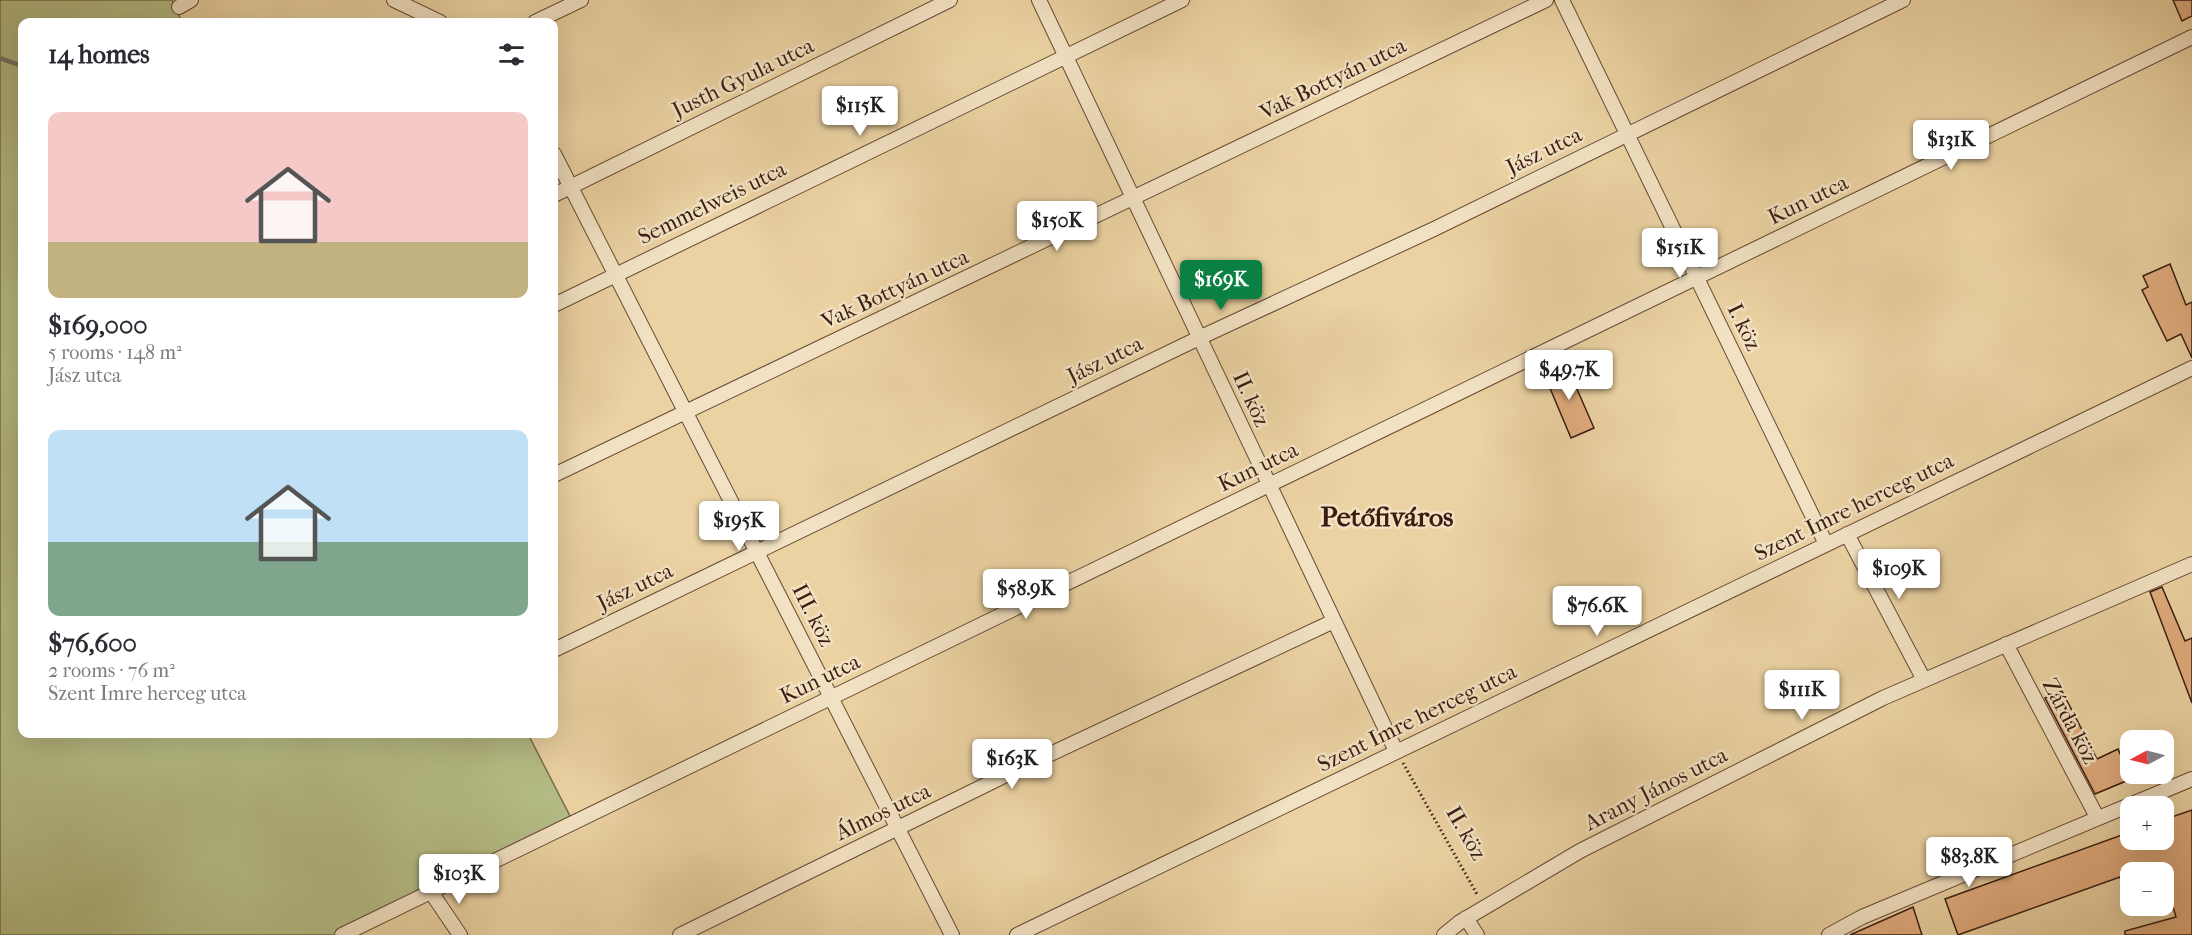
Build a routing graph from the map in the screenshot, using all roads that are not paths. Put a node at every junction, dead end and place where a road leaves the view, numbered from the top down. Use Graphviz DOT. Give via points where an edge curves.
graph roads {
  1 [pos="394,0"];
  2 [pos="581,0"];
  3 [pos="950,0"];
  4 [pos="1039,0"];
  5 [pos="1182,0"];
  6 [pos="1546,0"];
  7 [pos="1562,0"];
  8 [pos="1903,0"];
  9 [pos="432,18"];
  10 [pos="543,18"];
  11 [pos="2192,37"];
  12 [pos="1065,55"];
  13 [pos="1627,133"];
  14 [pos="558,162"];
  15 [pos="570,186"];
  16 [pos="558,193"];
  17 [pos="1133,199"];
  18 [pos="615,274"];
  19 [pos="1697,277"];
  20 [pos="558,303"];
  21 [pos="1199,338"];
  22 [pos="2192,368"];
  23 [pos="685,412"];
  24 [pos="558,473"];
  25 [pos="1269,485"];
  26 [pos="1847,534"];
  27 [pos="1826,544"];
  28 [pos="757,552"];
  29 [pos="2192,564"];
  30 [pos="1334,621"];
  31 [pos="2006,644"];
  32 [pos="558,649"];
  33 [pos="1924,680"];
  34 [pos="831,698"];
  35 [pos="1396,751"];
  36 [pos="2192,779"];
  37 [pos="2097,817"];
  38 [pos="898,828"];
  39 [pos="431,892"];
  40 [pos="1466,918"];
  41 [pos="342,935"];
  42 [pos="460,935"];
  43 [pos="680,935"];
  44 [pos="952,935"];
  45 [pos="1017,935"];
  46 [pos="1444,935"];
  47 [pos="1477,935"];
  48 [pos="1829,935"];
  1 -- 9 [label="street"];
  2 -- 10 [label="street"];
  3 -- 15 [label="street, Justh Gyula utca"];
  4 -- 12 [label="street, II. köz"];
  5 -- 12 [label="street, Semmelweis utca"];
  6 -- 17 [label="street, Vak Bottyán utca"];
  7 -- 13 [label="street, I. köz"];
  8 -- 13 [label="street, Jász utca"];
  11 -- 19 [label="street, Kun utca"];
  12 -- 17 [label="street, II. köz"];
  12 -- 18 [label="street, Semmelweis utca"];
  13 -- 19 [label="street, I. köz"];
  13 -- 21 [label="street, Jász utca" via="1434,229"];
  14 -- 15 [label="street, III. köz"];
  15 -- 16 [label="street, Justh Gyula utca"];
  15 -- 18 [label="street, III. köz"];
  17 -- 21 [label="street, II. köz"];
  17 -- 23 [label="street, Vak Bottyán utca"];
  18 -- 20 [label="street, Semmelweis utca"];
  18 -- 23 [label="street, III. köz"];
  19 -- 25 [label="street, Kun utca"];
  19 -- 27 [label="street, I. köz"];
  21 -- 25 [label="street, II. köz"];
  21 -- 28 [label="street, Jász utca"];
  22 -- 26 [label="street, Szent Imre herceg utca"];
  23 -- 24 [label="street, Vak Bottyán utca"];
  23 -- 28 [label="street, III. köz"];
  25 -- 30 [label="street, II. köz"];
  25 -- 34 [label="street, Kun utca"];
  26 -- 27 [label="street, Szent Imre herceg utca"];
  26 -- 33 [label="street"];
  27 -- 35 [label="street, Szent Imre herceg utca"];
  28 -- 32 [label="street, Jász utca"];
  28 -- 34 [label="street, III. köz"];
  29 -- 31 [label="street, Arany János utca"];
  30 -- 35 [label="street, II. köz"];
  30 -- 38 [label="street, Álmos utca"];
  31 -- 33 [label="street, Arany János utca"];
  31 -- 37 [label="street, Zárda köz"];
  33 -- 40 [label="street, Arany János utca" via="1580,851"];
  34 -- 38 [label="street, III. köz"];
  34 -- 39 [label="street, Kun utca"];
  35 -- 45 [label="street, Szent Imre herceg utca"];
  36 -- 37 [label="street"];
  37 -- 48 [label="street" via="1862,916"];
  38 -- 43 [label="street, Álmos utca"];
  38 -- 44 [label="street, III. köz"];
  39 -- 41 [label="street, Kun utca"];
  39 -- 42 [label="street"];
  40 -- 46 [label="street, Arany János utca"];
  40 -- 47 [label="street"];
}
